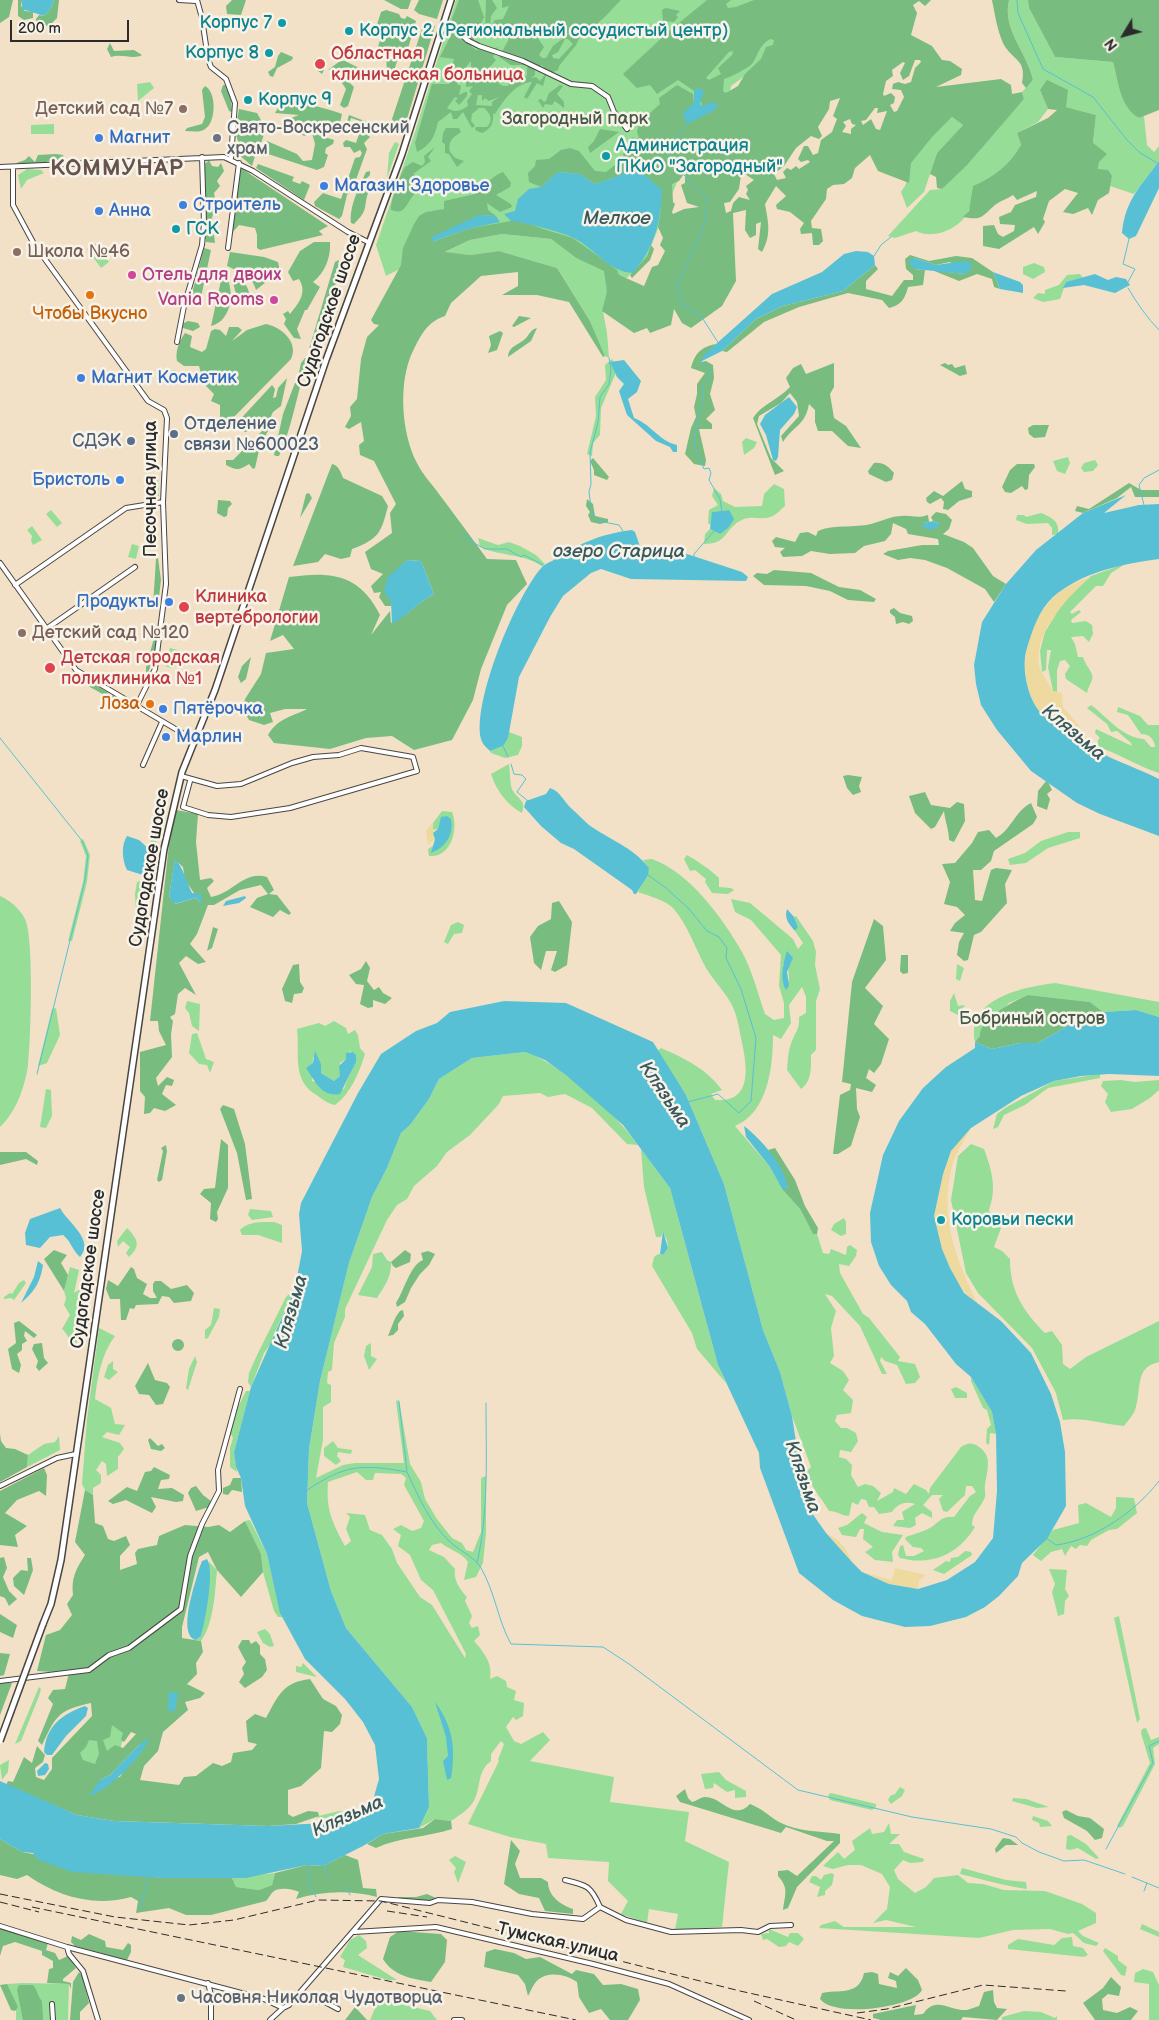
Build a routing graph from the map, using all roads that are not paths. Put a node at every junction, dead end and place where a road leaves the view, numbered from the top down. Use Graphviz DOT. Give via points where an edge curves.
graph roads {
  1 [pos="179,0"];
  2 [pos="196,0"];
  3 [pos="450,0"];
  4 [pos="443,23"];
  5 [pos="627,129"];
  6 [pos="202,158"];
  7 [pos="231,158"];
  8 [pos="239,163"];
  9 [pos="0,167"];
  10 [pos="13,167"];
  11 [pos="368,242"];
  12 [pos="228,248"];
  13 [pos="178,342"];
  14 [pos="163,502"];
  15 [pos="0,563"];
  16 [pos="135,567"];
  17 [pos="15,585"];
  18 [pos="46,629"];
  19 [pos="136,707"];
  20 [pos="162,722"];
  21 [pos="194,740"];
  22 [pos="143,765"];
  23 [pos="181,776"];
  24 [pos="190,781"];
  25 [pos="240,1389"];
  26 [pos="76,1454"];
  27 [pos="0,1486"];
  28 [pos="0,1681"];
  29 [pos="0,1741"];
  30 [pos="565,1880"];
  31 [pos="600,1908"];
  32 [pos="791,1925"];
  33 [pos="0,1926"];
  34 [pos="354,1932"];
  35 [pos="67,1947"];
  36 [pos="208,1983"];
  37 [pos="295,1999"];
  38 [pos="52,2004"];
  39 [pos="283,2008"];
  40 [pos="338,2010"];
  41 [pos="53,2020"];
  42 [pos="98,2020"];
  43 [pos="211,2020"];
  44 [pos="270,2020"];
  45 [pos="454,2020"];
  46 [pos="462,2020"];
  47 [pos="749,2020"];
  1 -- 2 [label="street"];
  2 -- 7 [label="street" via="210,67 226,79 235,103"];
  3 -- 4 [label="main road, Судогодское шоссе"];
  4 -- 5 [label="street" via="454,27 479,46 571,84 592,86 608,96 614,112"];
  4 -- 11 [label="main road, Судогодское шоссе" via="405,145"];
  6 -- 7 [label="street"];
  6 -- 10 [label="street"];
  6 -- 13 [label="street" via="202,245 184,306"];
  7 -- 8 [label="street"];
  8 -- 11 [label="street"];
  8 -- 12 [label="street"];
  9 -- 10 [label="street"];
  10 -- 14 [label="street, Песочная улица" via="13,205 36,249 148,401 164,410 167,427"];
  11 -- 21 [label="main road, Судогодское шоссе" via="247,598"];
  14 -- 17 [label="street" via="126,508"];
  14 -- 19 [label="street, Песочная улица" via="166,584 158,654"];
  15 -- 17 [label="street"];
  16 -- 18 [label="street"];
  17 -- 18 [label="street"];
  18 -- 19 [label="street" via="76,670"];
  19 -- 20 [label="street"];
  20 -- 21 [label="street"];
  20 -- 22 [label="street"];
  21 -- 23 [label="main road, Судогодское шоссе"];
  23 -- 24 [label="street"];
  23 -- 26 [label="main road, Судогодское шоссе" via="164,849"];
  24 -- 24 [label="street" via="216,786 241,784 292,763 361,748 413,756 417,771 290,808 231,817 208,815 183,807"];
  25 -- 28 [label="street" via="218,1470 219,1489 190,1556 181,1609 129,1648 110,1655 89,1670"];
  26 -- 27 [label="street" via="57,1458"];
  26 -- 29 [label="main road, Судогодское шоссе, bridge" via="57,1580"];
  30 -- 31 [label="street" via="593,1891"];
  31 -- 32 [label="street" via="626,1920 671,1932 758,1932 770,1926"];
  31 -- 34 [label="street" via="583,1919 532,1914 472,1902 438,1900 430,1903 384,1898"];
  33 -- 35 [label="street"];
  34 -- 37 [label="street"];
  34 -- 47 [label="street, Тумская улица" via="436,1927 669,1984"];
  35 -- 36 [label="street"];
  35 -- 42 [label="street" via="83,1971"];
  36 -- 39 [label="street" via="264,1999"];
  36 -- 43 [label="street"];
  37 -- 39 [label="street"];
  37 -- 40 [label="street" via="325,2002"];
  38 -- 41 [label="street"];
  39 -- 44 [label="street"];
  45 -- 46 [label="street"];
}
